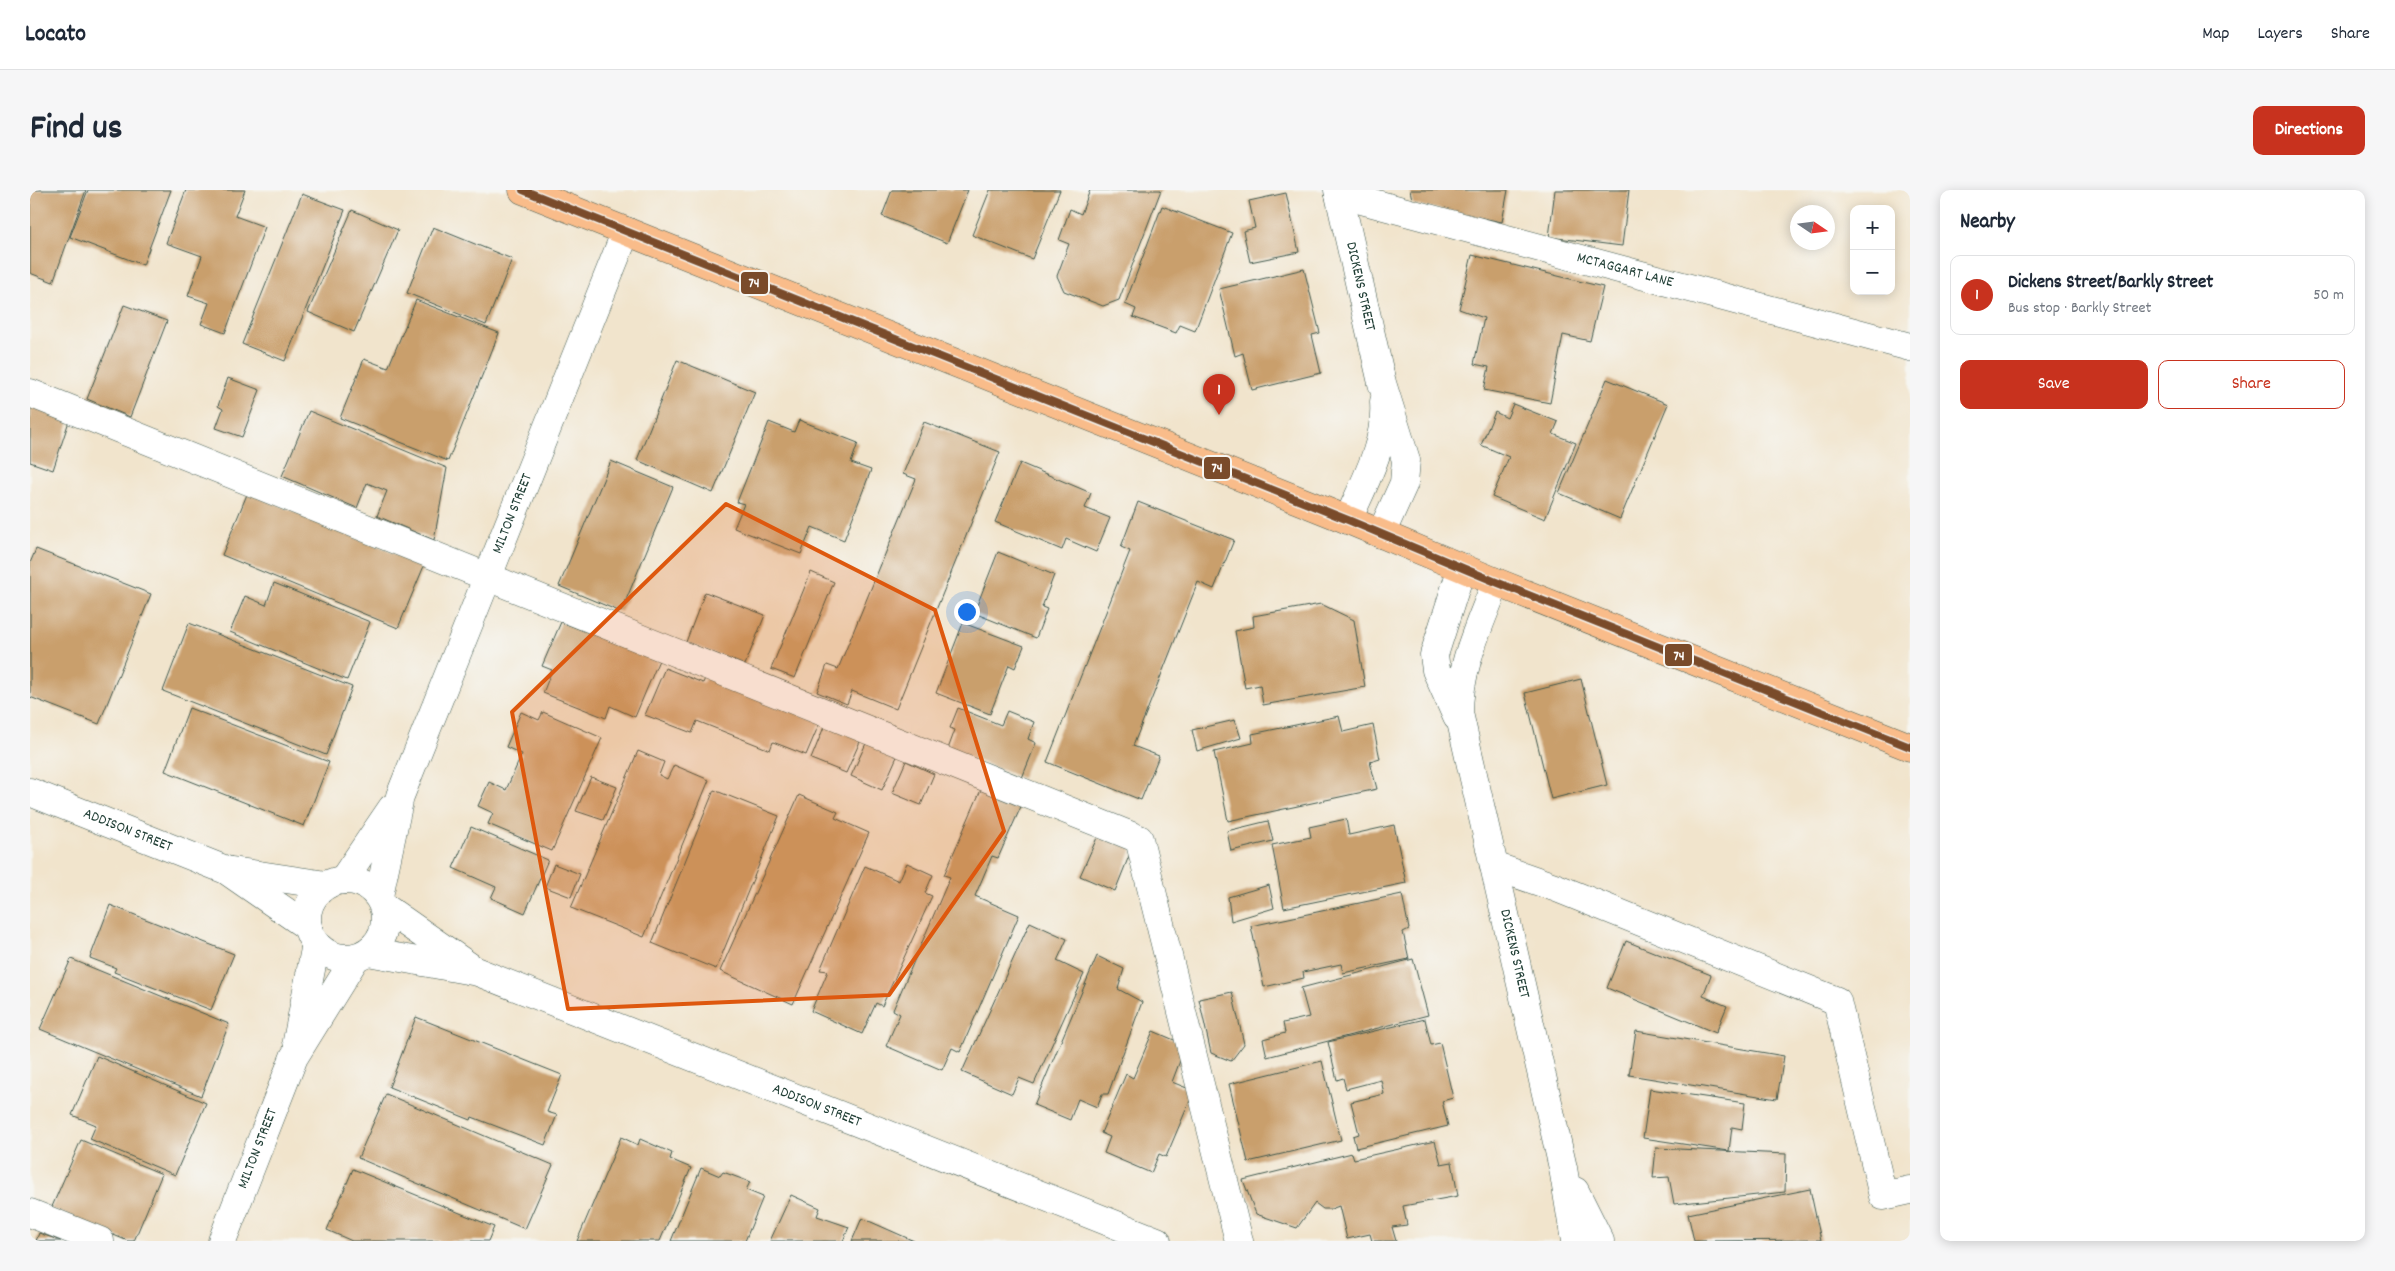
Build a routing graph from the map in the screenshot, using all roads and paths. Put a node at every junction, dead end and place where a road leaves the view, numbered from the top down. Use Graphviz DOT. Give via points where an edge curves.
graph roads {
  1 [pos="524,190"];
  2 [pos="1339,192"];
  3 [pos="626,231"];
  4 [pos="1910,347"];
  5 [pos="1382,383"];
  6 [pos="30,393"];
  7 [pos="1348,520"];
  8 [pos="1381,534"];
  9 [pos="1462,567"];
  10 [pos="487,575"];
  11 [pos="1496,582"];
  12 [pos="1464,740"];
  13 [pos="1910,747"];
  14 [pos="30,792"];
  15 [pos="400,796"];
  16 [pos="1494,866"];
  17 [pos="226,870"];
  18 [pos="334,882"];
  19 [pos="381,901"];
  20 [pos="312,935"];
  21 [pos="362,954"];
  22 [pos="478,972"];
  23 [pos="294,1057"];
  24 [pos="1563,1168"];
  25 [pos="1910,1190"];
  26 [pos="30,1213"];
  27 [pos="100,1241"];
  28 [pos="222,1241"];
  29 [pos="1157,1241"];
  30 [pos="1239,1241"];
  31 [pos="1575,1241"];
  32 [pos="1600,1241"];
  1 -- 3 [label="main road"];
  2 -- 4 [label="street, MCTAGGART LANE"];
  2 -- 5 [label="street, DICKENS STREET"];
  3 -- 7 [label="main road"];
  3 -- 10 [label="street, MILTON STREET"];
  5 -- 7 [label="street, DICKENS STREET" via="1384,416 1378,448"];
  5 -- 8 [label="street, DICKENS STREET" via="1406,460 1406,472"];
  6 -- 10 [label="street"];
  7 -- 8 [label="main road"];
  8 -- 9 [label="main road"];
  9 -- 11 [label="main road"];
  9 -- 12 [label="street, DICKENS STREET" via="1434,655 1436,670"];
  10 -- 15 [label="street, MILTON STREET"];
  10 -- 30 [label="street" via="1139,839"];
  11 -- 12 [label="street, DICKENS STREET" via="1470,648 1461,682 1459,713"];
  11 -- 13 [label="main road"];
  12 -- 16 [label="street, DICKENS STREET"];
  14 -- 17 [label="street, ADDISON STREET"];
  15 -- 18 [label="street, MILTON STREET"];
  15 -- 19 [label="street, MILTON STREET"];
  16 -- 24 [label="street, DICKENS STREET"];
  16 -- 25 [label="street" via="1838,1000 1883,1196"];
  17 -- 18 [label="street, ADDISON STREET"];
  17 -- 20 [label="street, ADDISON STREET"];
  18 -- 19 [label="street" via="363,883"];
  18 -- 20 [label="street" via="310,903 307,915"];
  19 -- 21 [label="street" via="385,919 383,932 377,943"];
  19 -- 22 [label="street, ADDISON STREET"];
  20 -- 21 [label="street" via="324,951 334,956 344,958"];
  20 -- 23 [label="street, MILTON STREET"];
  21 -- 22 [label="street, ADDISON STREET"];
  21 -- 23 [label="street, MILTON STREET"];
  22 -- 29 [label="street, ADDISON STREET"];
  23 -- 28 [label="street, MILTON STREET"];
  24 -- 31 [label="street, DICKENS STREET"];
  24 -- 32 [label="street, DICKENS STREET"];
  26 -- 27 [label="street"];
}
